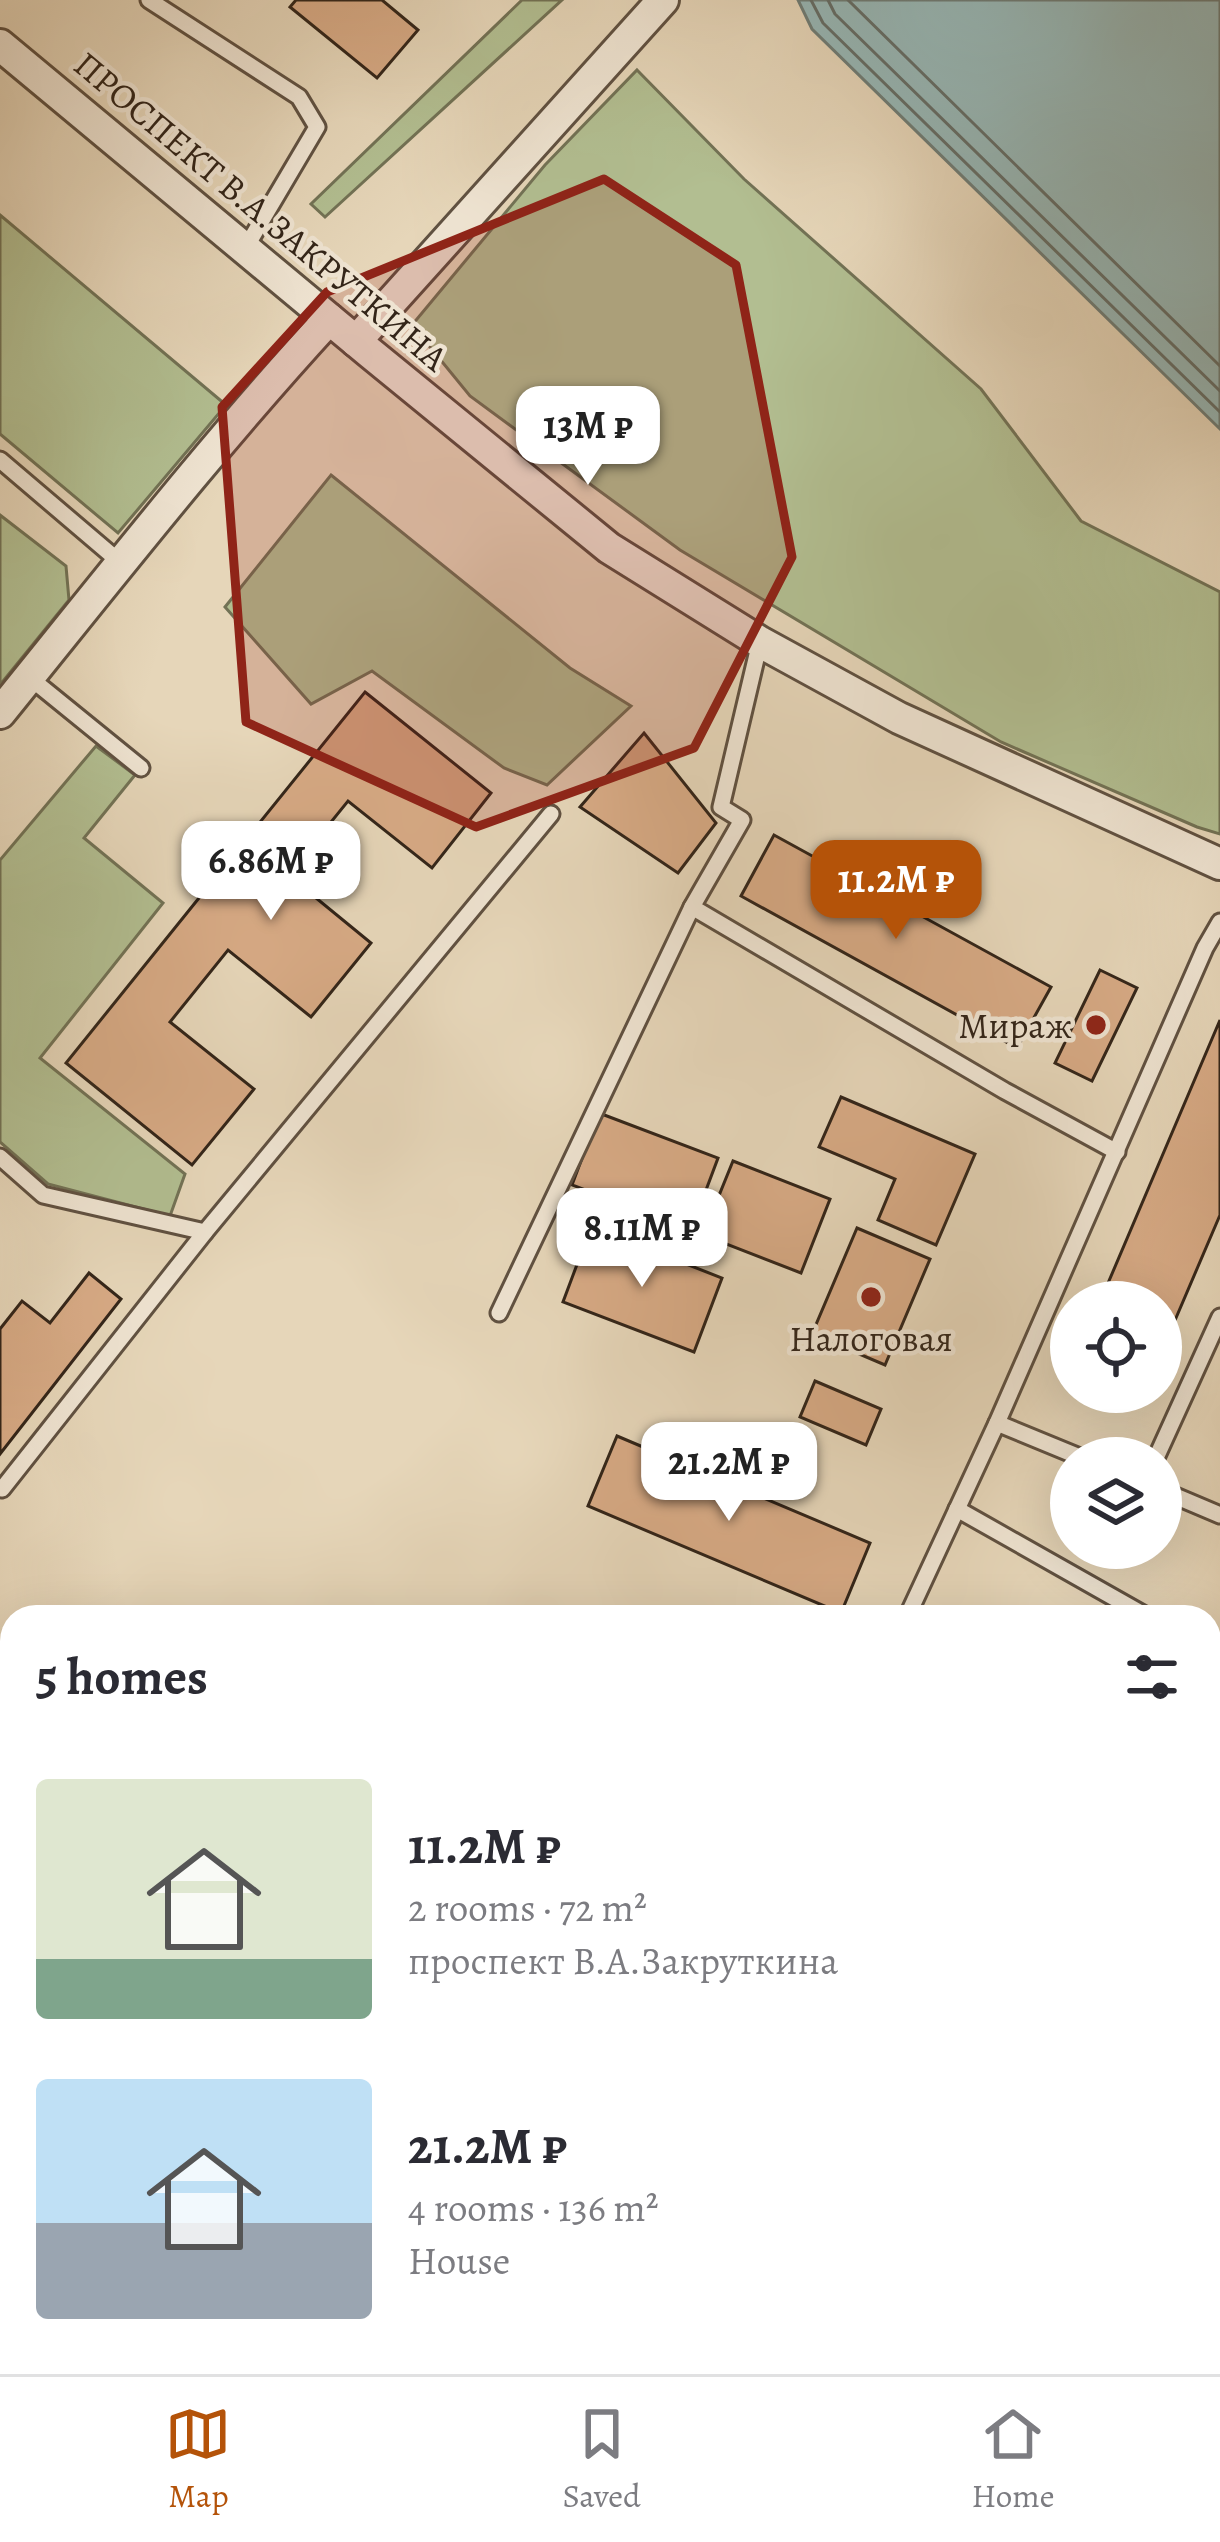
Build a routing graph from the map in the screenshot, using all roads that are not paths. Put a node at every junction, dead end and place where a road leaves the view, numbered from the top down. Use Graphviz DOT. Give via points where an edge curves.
graph roads {
  1 [pos="149,0"];
  2 [pos="663,0"];
  3 [pos="0,45"];
  4 [pos="245,249"];
  5 [pos="329,319"];
  6 [pos="356,340"];
  7 [pos="0,460"];
  8 [pos="121,563"];
  9 [pos="760,642"];
  10 [pos="29,677"];
  11 [pos="0,713"];
  12 [pos="141,768"];
  13 [pos="551,814"];
  14 [pos="1220,865"];
  15 [pos="692,907"];
  16 [pos="1220,922"];
  17 [pos="1117,1152"];
  18 [pos="0,1157"];
  19 [pos="205,1232"];
  20 [pos="499,1312"];
  21 [pos="1220,1317"];
  22 [pos="997,1423"];
  23 [pos="1166,1437"];
  24 [pos="1050,1445"];
  25 [pos="2,1489"];
  26 [pos="1182,1499"];
  27 [pos="957,1509"];
  28 [pos="1220,1515"];
  29 [pos="913,1605"];
  30 [pos="1127,1605"];
  1 -- 4 [label="lane" via="299,97 316,127"];
  2 -- 6 [label="street"];
  3 -- 4 [label="street, ПРОСПЕКТ В.А.ЗАКРУТКИНА"];
  4 -- 5 [label="street, ПРОСПЕКТ В.А.ЗАКРУТКИНА"];
  5 -- 6 [label="street, ПРОСПЕКТ В.А.ЗАКРУТКИНА"];
  5 -- 8 [label="street"];
  6 -- 9 [label="street, ПРОСПЕКТ В.А.ЗАКРУТКИНА" via="610,548"];
  7 -- 8 [label="lane"];
  8 -- 10 [label="street"];
  9 -- 14 [label="street, ПРОСПЕКТ В.А.ЗАКРУТКИНА" via="898,718"];
  9 -- 15 [label="lane" via="721,807 742,820"];
  10 -- 11 [label="street"];
  10 -- 12 [label="lane"];
  13 -- 19 [label="lane"];
  15 -- 17 [label="lane"];
  15 -- 20 [label="lane"];
  16 -- 17 [label="lane"];
  17 -- 22 [label="lane"];
  18 -- 19 [label="lane" via="43,1196"];
  19 -- 25 [label="lane"];
  21 -- 23 [label="lane"];
  22 -- 24 [label="lane"];
  22 -- 27 [label="lane"];
  26 -- 28 [label="lane"];
  27 -- 29 [label="lane"];
  27 -- 30 [label="lane"];
}
